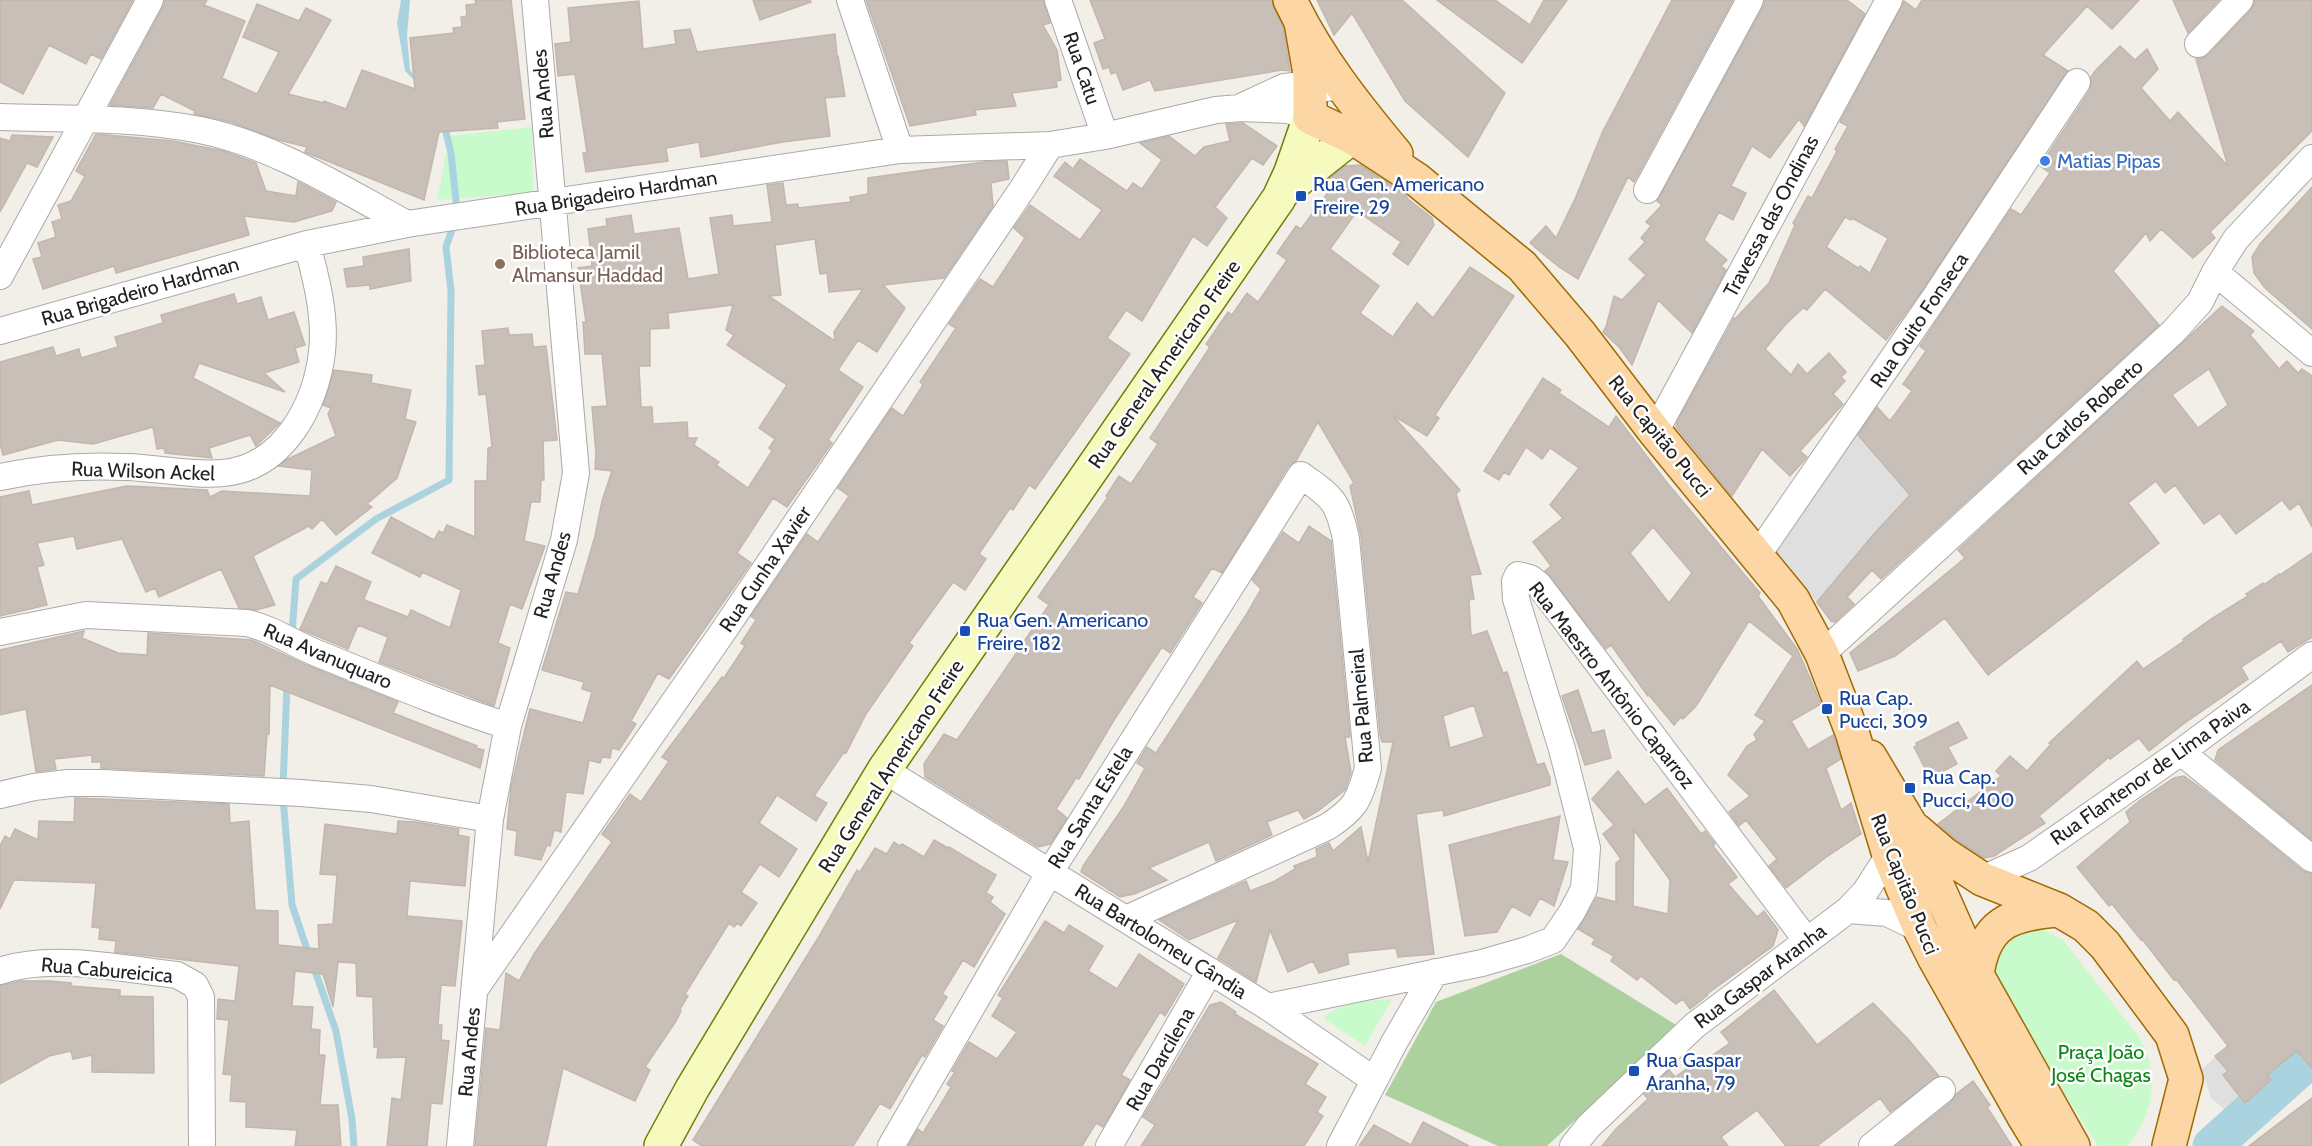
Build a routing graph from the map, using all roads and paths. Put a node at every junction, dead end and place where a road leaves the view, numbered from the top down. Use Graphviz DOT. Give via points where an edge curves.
graph roads {
  1 [pos="150,0"];
  2 [pos="535,0"];
  3 [pos="850,0"];
  4 [pos="1058,0"];
  5 [pos="1750,0"];
  6 [pos="1889,0"];
  7 [pos="2240,0"];
  8 [pos="1295,11"];
  9 [pos="2198,44"];
  10 [pos="2077,82"];
  11 [pos="1310,101"];
  12 [pos="1353,114"];
  13 [pos="0,117"];
  14 [pos="83,120"];
  15 [pos="1106,136"];
  16 [pos="1050,145"];
  17 [pos="900,150"];
  18 [pos="2312,158"];
  19 [pos="1647,190"];
  20 [pos="1283,191"];
  21 [pos="551,202"];
  22 [pos="407,224"];
  23 [pos="307,244"];
  24 [pos="2215,272"];
  25 [pos="0,276"];
  26 [pos="0,330"];
  27 [pos="2312,353"];
  28 [pos="1655,432"];
  29 [pos="1301,475"];
  30 [pos="0,477"];
  31 [pos="1757,556"];
  32 [pos="0,632"];
  33 [pos="1822,654"];
  34 [pos="2312,655"];
  35 [pos="508,726"];
  36 [pos="1852,732"];
  37 [pos="2181,752"];
  38 [pos="884,770"];
  39 [pos="0,795"];
  40 [pos="490,819"];
  41 [pos="1910,824"];
  42 [pos="1889,855"];
  43 [pos="2312,859"];
  44 [pos="1050,872"];
  45 [pos="1982,879"];
  46 [pos="1848,910"];
  47 [pos="2059,910"];
  48 [pos="1126,919"];
  49 [pos="1920,928"];
  50 [pos="1807,941"];
  51 [pos="0,971"];
  52 [pos="1210,971"];
  53 [pos="1435,972"];
  54 [pos="1977,975"];
  55 [pos="475,989"];
  56 [pos="1269,1007"];
  57 [pos="1987,1022"];
  58 [pos="1374,1080"];
  59 [pos="1942,1090"];
  60 [pos="2167,1145"];
  61 [pos="202,1146"];
  62 [pos="460,1146"];
  63 [pos="661,1146"];
  64 [pos="891,1146"];
  65 [pos="1109,1146"];
  66 [pos="1340,1146"];
  67 [pos="1573,1146"];
  68 [pos="1872,1146"];
  69 [pos="2043,1146"];
  70 [pos="2073,1146"];
  1 -- 14 [label="street"];
  2 -- 21 [label="street, Rua Andes"];
  3 -- 17 [label="street"];
  4 -- 15 [label="street, Rua Catu"];
  5 -- 19 [label="street"];
  6 -- 28 [label="street, Travessa das Ondinas"];
  7 -- 9 [label="street"];
  8 -- 11 [label="main road" via="1308,58"];
  8 -- 12 [label="main road"];
  10 -- 31 [label="street, Rua Quito Fonseca"];
  11 -- 12 [label="main road, Rua Capitão Pucci"];
  11 -- 12 [label="street, Rua Brigadeiro Hardman"];
  11 -- 15 [label="street, Rua Brigadeiro Hardman" via="1284,87 1240,108 1185,116"];
  11 -- 20 [label="main road, Rua General Americano Freire"];
  12 -- 20 [label="main road, Rua General Americano Freire"];
  12 -- 28 [label="main road, Rua Capitão Pucci" via="1416,179 1522,266"];
  13 -- 14 [label="street"];
  14 -- 22 [label="street" via="166,125 239,141 302,167"];
  14 -- 25 [label="street"];
  15 -- 16 [label="street, Rua Brigadeiro Hardman"];
  16 -- 17 [label="street, Rua Brigadeiro Hardman"];
  16 -- 55 [label="street, Rua Cunha Xavier" via="722,633"];
  17 -- 21 [label="street, Rua Brigadeiro Hardman"];
  18 -- 24 [label="street, Rua Carlos Roberto" via="2236,239"];
  20 -- 38 [label="main road, Rua General Americano Freire"];
  21 -- 22 [label="street, Rua Brigadeiro Hardman"];
  21 -- 35 [label="street, Rua Andes" via="576,473 564,540"];
  22 -- 23 [label="street, Rua Brigadeiro Hardman"];
  23 -- 26 [label="street, Rua Brigadeiro Hardman"];
  23 -- 30 [label="street, Rua Wilson Ackel" via="318,284 322,350 308,405 282,445 262,459 223,474 71,467"];
  24 -- 27 [label="street"];
  24 -- 33 [label="street, Rua Carlos Roberto" via="2200,302 2173,332"];
  28 -- 31 [label="main road, Rua Capitão Pucci"];
  29 -- 44 [label="street, Rua Santa Estela"];
  29 -- 48 [label="street, Rua Palmeiral" via="1333,499 1346,539 1368,768 1361,794 1348,813 1326,828"];
  31 -- 33 [label="main road, Rua Capitão Pucci" via="1793,600"];
  32 -- 35 [label="street, Rua Avanuquaro" via="86,615 247,623 266,627 302,647 455,709"];
  33 -- 36 [label="main road, Rua Capitão Pucci"];
  34 -- 37 [label="street, Rua Flantenor de Lima Paiva"];
  35 -- 40 [label="street, Rua Andes"];
  36 -- 41 [label="main road, Rua Capitão Pucci"];
  36 -- 42 [label="main road, Rua Capitão Pucci"];
  37 -- 43 [label="street"];
  37 -- 45 [label="street, Rua Flantenor de Lima Paiva" via="2029,858"];
  38 -- 44 [label="street, Rua Bartolomeu Cândia"];
  38 -- 63 [label="main road, Rua General Americano Freire"];
  39 -- 40 [label="street" via="34,787 102,783 371,799"];
  40 -- 55 [label="street, Rua Andes"];
  41 -- 45 [label="main road" via="1944,854"];
  41 -- 54 [label="main road"];
  42 -- 46 [label="street, Rua Gaspar Aranha"];
  42 -- 49 [label="main road, Rua Capitão Pucci"];
  44 -- 48 [label="street, Rua Bartolomeu Cândia"];
  44 -- 64 [label="street, Rua Santa Estela"];
  45 -- 47 [label="main road"];
  46 -- 49 [label="street" via="1887,913"];
  46 -- 50 [label="street, Rua Gaspar Aranha"];
  47 -- 54 [label="main road" via="2021,914 2006,920 1989,938 1980,956"];
  47 -- 60 [label="main road" via="2086,926 2105,945 2172,1035 2186,1079"];
  48 -- 52 [label="street, Rua Bartolomeu Cândia"];
  49 -- 57 [label="main road, Rua Capitão Pucci"];
  50 -- 53 [label="street, Rua Maestro Antônio Caparroz" via="1539,585 1518,575 1516,599 1562,749 1587,848 1584,889 1553,940 1482,963"];
  50 -- 67 [label="street, Rua Gaspar Aranha" via="1694,1026"];
  51 -- 61 [label="street, Rua Cabureicica" via="47,962 177,975 195,985 202,1006"];
  52 -- 56 [label="street, Rua Bartolomeu Cândia"];
  52 -- 65 [label="street, Rua Darcilena"];
  53 -- 56 [label="street, Rua Maestro Antônio Caparroz"];
  53 -- 58 [label="street"];
  54 -- 57 [label="main road"];
  55 -- 62 [label="street, Rua Andes"];
  56 -- 58 [label="street, Rua Bartolomeu Cândia"];
  57 -- 69 [label="main road" via="2023,1115"];
  57 -- 70 [label="main road"];
  58 -- 66 [label="street"];
  59 -- 68 [label="street"];
}
